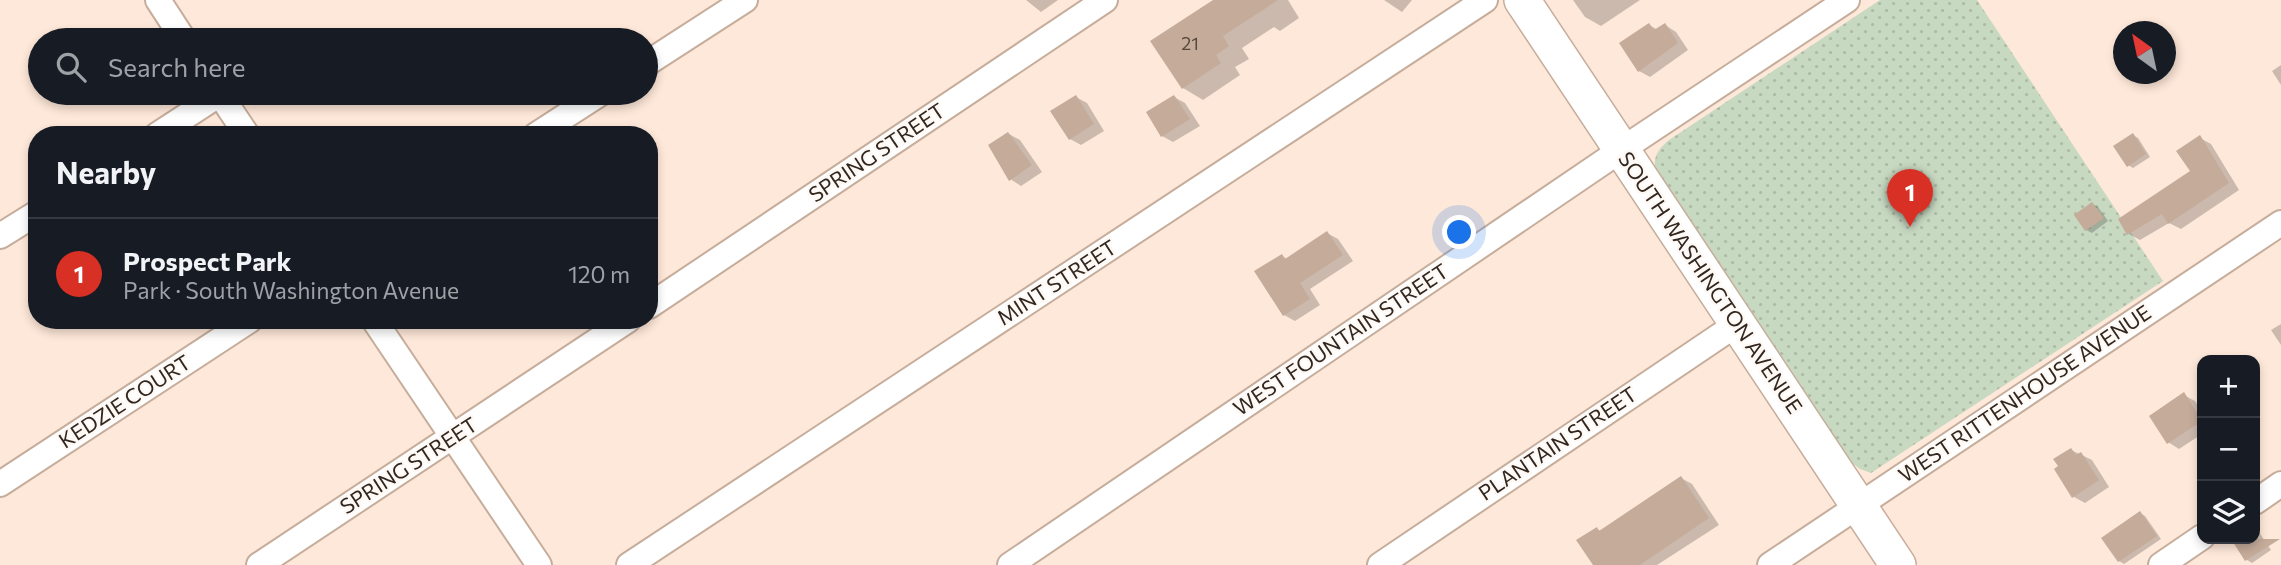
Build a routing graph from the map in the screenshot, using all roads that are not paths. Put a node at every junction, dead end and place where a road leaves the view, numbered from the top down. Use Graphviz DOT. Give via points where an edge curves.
graph roads {
  1 [pos="158,0"];
  2 [pos="745,0"];
  3 [pos="1105,0"];
  4 [pos="1485,0"];
  5 [pos="1522,0"];
  6 [pos="1847,0"];
  7 [pos="176,28"];
  8 [pos="658,56"];
  9 [pos="202,105"];
  10 [pos="227,105"];
  11 [pos="582,105"];
  12 [pos="171,126"];
  13 [pos="241,126"];
  14 [pos="550,126"];
  15 [pos="1621,150"];
  16 [pos="28,219"];
  17 [pos="2281,223"];
  18 [pos="0,236"];
  19 [pos="658,300"];
  20 [pos="1737,324"];
  21 [pos="236,329"];
  22 [pos="380,329"];
  23 [pos="614,329"];
  24 [pos="453,436"];
  25 [pos="0,484"];
  26 [pos="2281,484"];
  27 [pos="2260,499"];
  28 [pos="1858,505"];
  29 [pos="2197,540"];
  30 [pos="259,565"];
  31 [pos="539,565"];
  32 [pos="629,565"];
  33 [pos="1010,565"];
  34 [pos="1380,565"];
  35 [pos="1770,565"];
  36 [pos="1898,565"];
  37 [pos="2161,565"];
  1 -- 7 [label="street"];
  2 -- 8 [label="street"];
  3 -- 19 [label="street, SPRING STREET"];
  4 -- 32 [label="street, MINT STREET"];
  5 -- 15 [label="street, SOUTH WASHINGTON AVENUE"];
  6 -- 15 [label="street, WEST FOUNTAIN STREET"];
  9 -- 12 [label="street"];
  10 -- 13 [label="street"];
  11 -- 14 [label="street"];
  15 -- 20 [label="street, SOUTH WASHINGTON AVENUE"];
  15 -- 33 [label="street, WEST FOUNTAIN STREET"];
  16 -- 18 [label="street"];
  17 -- 28 [label="street, WEST RITTENHOUSE AVENUE"];
  20 -- 28 [label="street, SOUTH WASHINGTON AVENUE"];
  20 -- 34 [label="street, PLANTAIN STREET"];
  21 -- 25 [label="street, KEDZIE COURT"];
  22 -- 24 [label="street"];
  23 -- 24 [label="street, SPRING STREET"];
  24 -- 30 [label="street, SPRING STREET"];
  24 -- 31 [label="street"];
  26 -- 27 [label="street"];
  28 -- 35 [label="street, WEST RITTENHOUSE AVENUE"];
  28 -- 36 [label="street, SOUTH WASHINGTON AVENUE"];
  29 -- 37 [label="street"];
}
